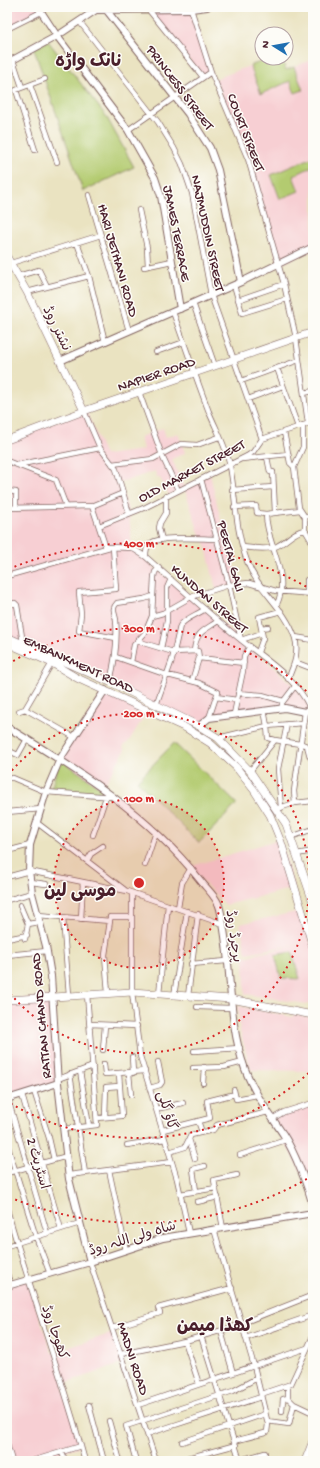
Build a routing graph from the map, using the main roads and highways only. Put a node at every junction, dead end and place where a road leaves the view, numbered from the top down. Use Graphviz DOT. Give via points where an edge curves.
graph roads {
  1 [pos="9,260"];
  2 [pos="313,332"];
  3 [pos="84,411"];
  4 [pos="7,440"];
  5 [pos="7,637"];
  6 [pos="7,643"];
  7 [pos="311,892"];
  8 [pos="313,902"];
  9 [pos="313,947"];
  10 [pos="7,1000"];
  11 [pos="313,1015"];
  12 [pos="313,1441"];
  13 [pos="305,1461"];
  1 -- 3 [label="main road, نشتر روڈ"];
  2 -- 3 [label="main road, NAPIER ROAD"];
  3 -- 4 [label="main road, NAPIER ROAD"];
  5 -- 7 [label="main road, EMBANKMENT ROAD" via="110,682 218,738 250,771 279,808"];
  6 -- 9 [label="main road, EMBANKMENT ROAD" via="186,728 210,743 236,767 270,815 281,842"];
  7 -- 8 [label="main road, EMBANKMENT ROAD"];
  10 -- 11 [label="main road" via="132,992 231,999"];
  12 -- 13 [label="main road"];
}
